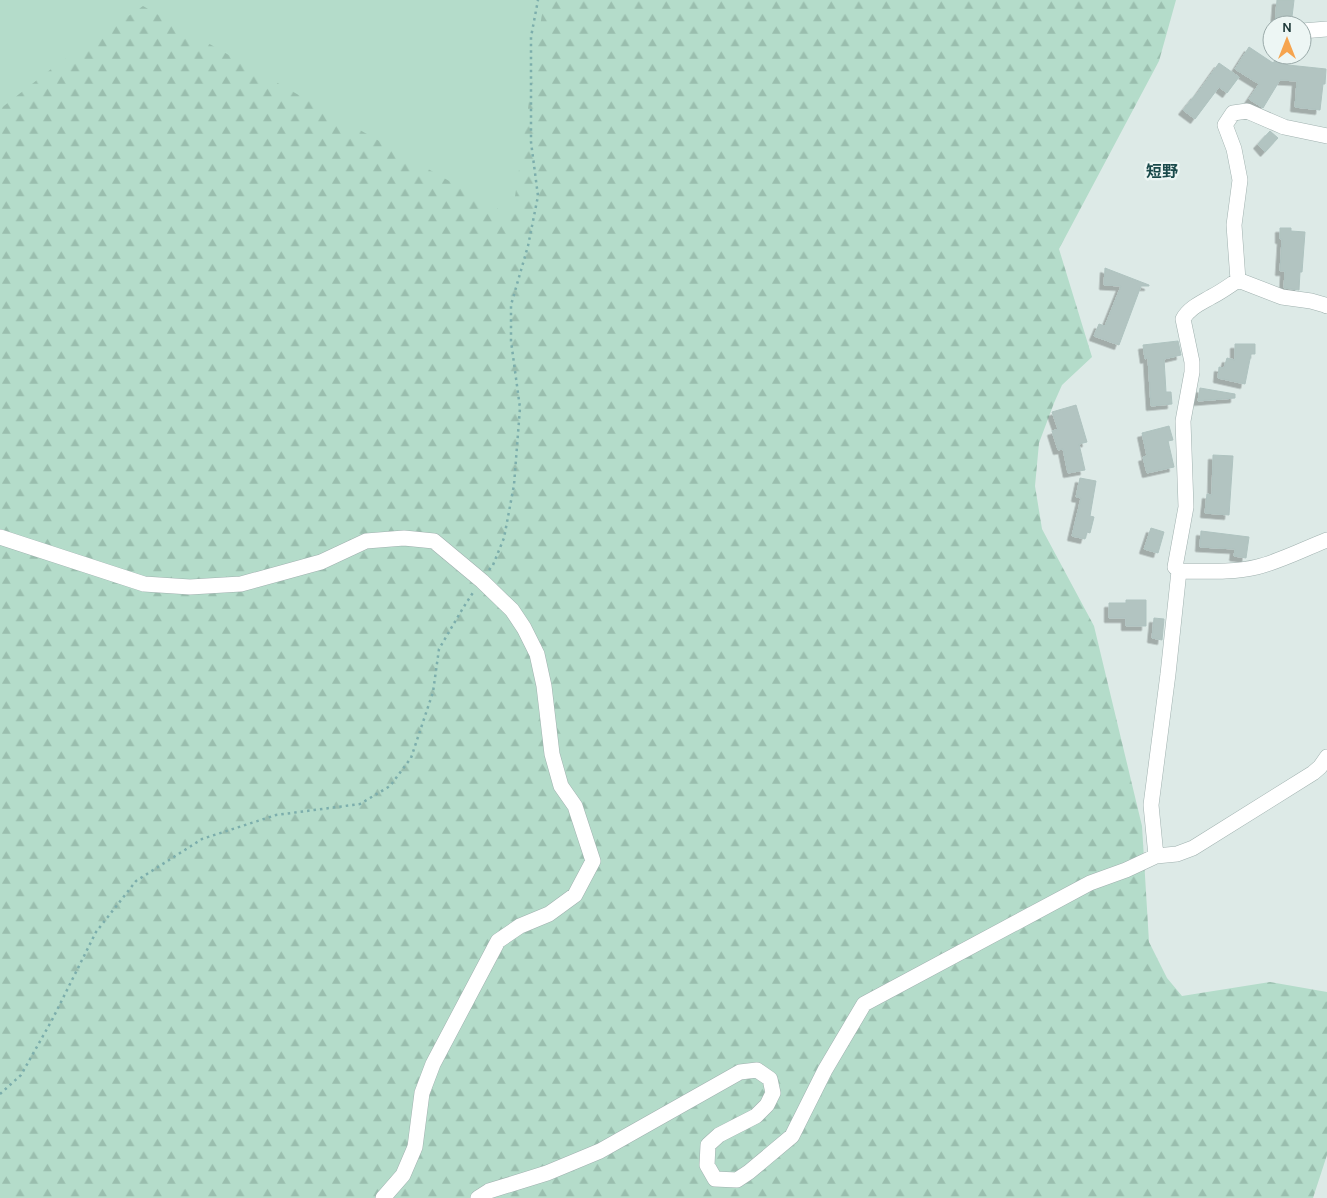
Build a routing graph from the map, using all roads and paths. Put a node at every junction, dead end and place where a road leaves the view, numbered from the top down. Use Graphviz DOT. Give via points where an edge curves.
graph roads {
  1 [pos="538,0"];
  2 [pos="1327,29"];
  3 [pos="1312,31"];
  4 [pos="1327,136"];
  5 [pos="1238,280"];
  6 [pos="1327,306"];
  7 [pos="0,537"];
  8 [pos="1327,540"];
  9 [pos="1179,572"];
  10 [pos="482,581"];
  11 [pos="1327,757"];
  12 [pos="1156,856"];
  13 [pos="0,1094"];
  14 [pos="383,1198"];
  15 [pos="478,1198"];
  1 -- 10 [label="path" via="531,37 531,142 538,196 511,304 511,341 520,408 514,485 504,538 493,565"];
  2 -- 3 [label="street"];
  4 -- 5 [label="street" via="1284,127 1247,111 1234,113 1225,125 1240,180 1234,225"];
  5 -- 6 [label="street" via="1282,297"];
  5 -- 9 [label="street" via="1199,303 1183,319 1192,372 1183,421 1186,507 1175,567"];
  7 -- 10 [label="street" via="144,584 190,587 241,584 321,562 366,541 404,538 434,541"];
  8 -- 9 [label="street" via="1255,568"];
  9 -- 12 [label="street" via="1151,805"];
  10 -- 13 [label="path" via="439,649 433,692 410,758 390,786 360,804 276,815 202,839 136,881 96,932 21,1075"];
  10 -- 14 [label="street" via="512,610 537,654 552,754 561,786 575,806 593,861 575,896 498,941 433,1064 422,1093 415,1147 403,1175"];
  11 -- 12 [label="street" via="1313,773 1192,848 1177,854"];
  12 -- 15 [label="street" via="1090,883 864,1004 825,1070 792,1136 738,1180 715,1179 707,1165 708,1145 767,1106 773,1093 770,1079 757,1070 740,1072 600,1151 547,1173 489,1191"];
}
